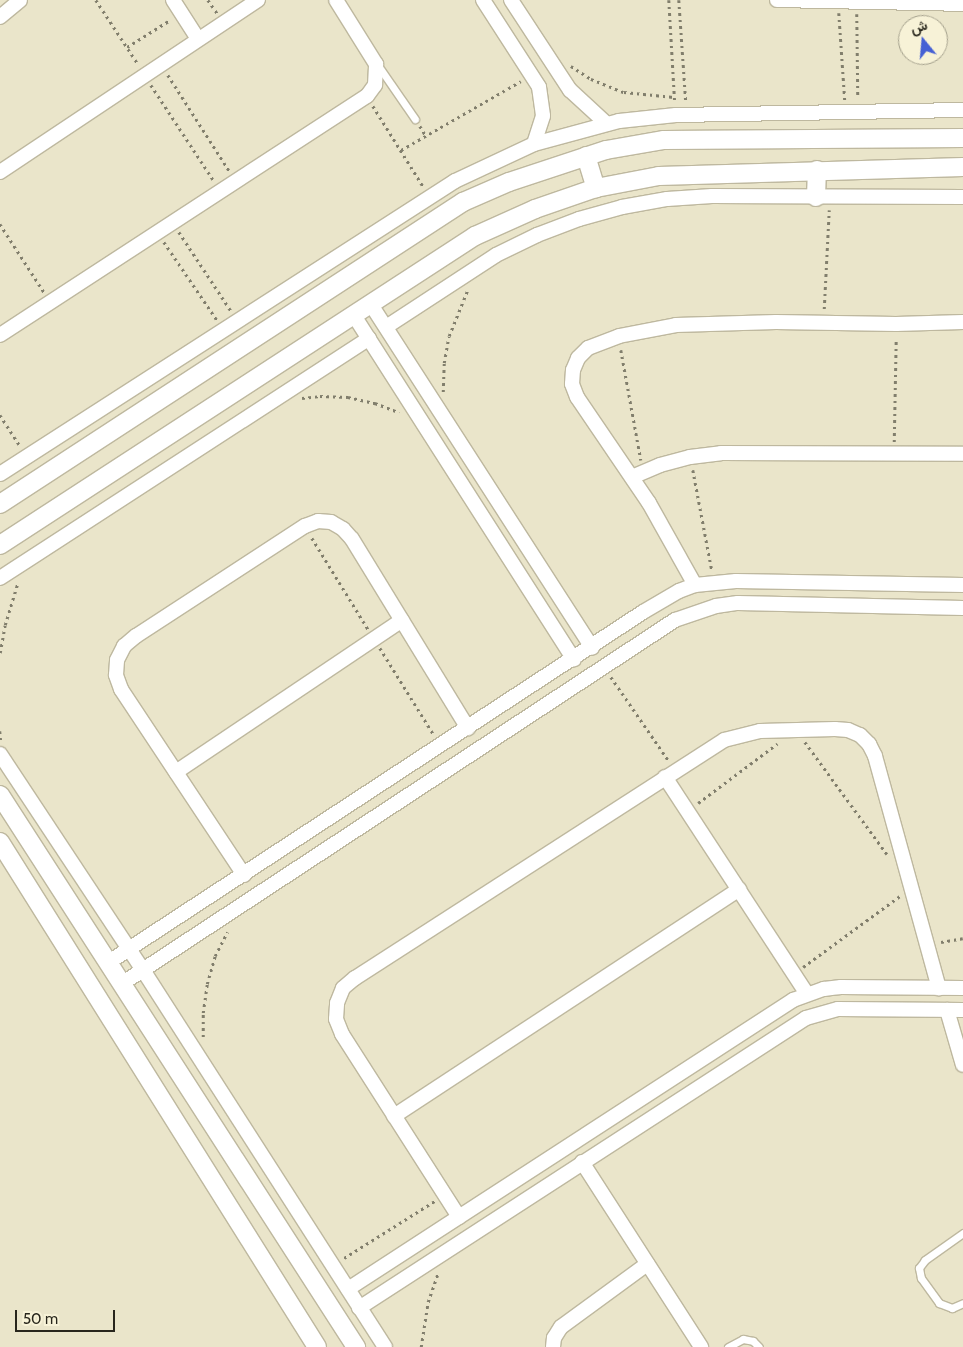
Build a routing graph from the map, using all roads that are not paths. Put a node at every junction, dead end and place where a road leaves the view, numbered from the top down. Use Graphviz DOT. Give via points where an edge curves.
graph roads {
  1 [pos="25,0"];
  2 [pos="173,0"];
  3 [pos="258,0"];
  4 [pos="336,0"];
  5 [pos="483,0"];
  6 [pos="511,0"];
  7 [pos="777,0"];
  8 [pos="16,4"];
  9 [pos="963,4"];
  10 [pos="0,17"];
  11 [pos="198,40"];
  12 [pos="373,58"];
  13 [pos="963,110"];
  14 [pos="414,119"];
  15 [pos="607,124"];
  16 [pos="963,138"];
  17 [pos="534,144"];
  18 [pos="586,156"];
  19 [pos="963,167"];
  20 [pos="817,170"];
  21 [pos="0,172"];
  22 [pos="596,188"];
  23 [pos="823,197"];
  24 [pos="963,197"];
  25 [pos="370,303"];
  26 [pos="353,314"];
  27 [pos="963,322"];
  28 [pos="386,327"];
  29 [pos="0,335"];
  30 [pos="369,338"];
  31 [pos="963,454"];
  32 [pos="0,474"];
  33 [pos="637,475"];
  34 [pos="0,504"];
  35 [pos="0,545"];
  36 [pos="0,578"];
  37 [pos="695,585"];
  38 [pos="963,585"];
  39 [pos="963,608"];
  40 [pos="402,620"];
  41 [pos="592,648"];
  42 [pos="574,659"];
  43 [pos="519,695"];
  44 [pos="532,714"];
  45 [pos="468,728"];
  46 [pos="0,754"];
  47 [pos="176,772"];
  48 [pos="670,774"];
  49 [pos="0,795"];
  50 [pos="0,842"];
  51 [pos="244,874"];
  52 [pos="739,889"];
  53 [pos="128,950"];
  54 [pos="110,962"];
  55 [pos="143,970"];
  56 [pos="123,983"];
  57 [pos="939,988"];
  58 [pos="963,988"];
  59 [pos="807,994"];
  60 [pos="947,1010"];
  61 [pos="963,1010"];
  62 [pos="720,1047"];
  63 [pos="732,1064"];
  64 [pos="963,1065"];
  65 [pos="394,1116"];
  66 [pos="582,1162"];
  67 [pos="459,1217"];
  68 [pos="963,1233"];
  69 [pos="647,1264"];
  70 [pos="348,1289"];
  71 [pos="963,1303"];
  72 [pos="359,1308"];
  73 [pos="317,1347"];
  74 [pos="356,1347"];
  75 [pos="385,1347"];
  76 [pos="553,1347"];
  77 [pos="701,1347"];
  78 [pos="728,1347"];
  79 [pos="759,1347"];
  1 -- 8 [label="lane"];
  2 -- 11 [label="street"];
  3 -- 11 [label="street"];
  4 -- 12 [label="street"];
  5 -- 17 [label="street" via="538,87 543,116"];
  6 -- 15 [label="street" via="570,90"];
  7 -- 9 [label="street"];
  8 -- 10 [label="street"];
  11 -- 21 [label="street"];
  12 -- 14 [label="lane"];
  12 -- 29 [label="street" via="377,78 367,96"];
  13 -- 15 [label="street" via="681,114"];
  15 -- 17 [label="street"];
  16 -- 18 [label="street" via="664,140"];
  17 -- 32 [label="street" via="481,167 430,196"];
  18 -- 22 [label="street"];
  18 -- 34 [label="street" via="509,182 463,202"];
  19 -- 20 [label="street"];
  20 -- 22 [label="street" via="659,176"];
  20 -- 23 [label="street"];
  22 -- 25 [label="street" via="490,229"];
  23 -- 24 [label="street"];
  23 -- 28 [label="street" via="667,199 579,219 496,255"];
  25 -- 26 [label="street"];
  25 -- 28 [label="street"];
  26 -- 30 [label="street"];
  26 -- 35 [label="street"];
  27 -- 33 [label="street" via="676,325 619,336 588,348 578,358 573,370 572,384 576,397"];
  28 -- 41 [label="street"];
  30 -- 36 [label="street"];
  30 -- 42 [label="street"];
  31 -- 33 [label="street" via="721,453 690,457"];
  33 -- 37 [label="street"];
  37 -- 38 [label="street" via="714,582"];
  37 -- 41 [label="street" via="662,601"];
  39 -- 44 [label="street" via="738,603 716,606 675,620"];
  40 -- 45 [label="street"];
  40 -- 47 [label="street"];
  40 -- 47 [label="street" via="344,528 318,521 305,526 136,636 124,646 117,660 116,675 121,689"];
  41 -- 42 [label="street"];
  42 -- 43 [label="street"];
  43 -- 44 [label="street"];
  43 -- 45 [label="street"];
  44 -- 55 [label="street"];
  45 -- 51 [label="street"];
  46 -- 53 [label="street"];
  47 -- 51 [label="street"];
  48 -- 52 [label="street" via="688,811"];
  48 -- 57 [label="street" via="724,740 741,734 848,730 860,735 876,756"];
  48 -- 65 [label="street" via="344,988 337,1003 336,1019 342,1034"];
  49 -- 54 [label="street"];
  50 -- 73 [label="street"];
  51 -- 53 [label="street"];
  52 -- 59 [label="street"];
  52 -- 65 [label="street"];
  53 -- 54 [label="street"];
  53 -- 55 [label="street"];
  54 -- 56 [label="street"];
  55 -- 56 [label="street"];
  55 -- 70 [label="street"];
  56 -- 74 [label="street"];
  57 -- 58 [label="street"];
  57 -- 59 [label="street" via="841,987"];
  59 -- 62 [label="street"];
  60 -- 61 [label="street"];
  60 -- 63 [label="street" via="855,1008 822,1012 791,1026"];
  60 -- 64 [label="street"];
  62 -- 63 [label="street"];
  62 -- 67 [label="street"];
  63 -- 66 [label="street"];
  65 -- 67 [label="street"];
  66 -- 69 [label="street"];
  66 -- 72 [label="street"];
  67 -- 70 [label="street"];
  68 -- 71 [label="lane" via="925,1260 919,1273 943,1306 952,1308"];
  69 -- 76 [label="street" via="561,1327"];
  69 -- 77 [label="street"];
  70 -- 72 [label="street"];
  72 -- 75 [label="street"];
  78 -- 79 [label="lane" via="743,1339 753,1341"];
}
